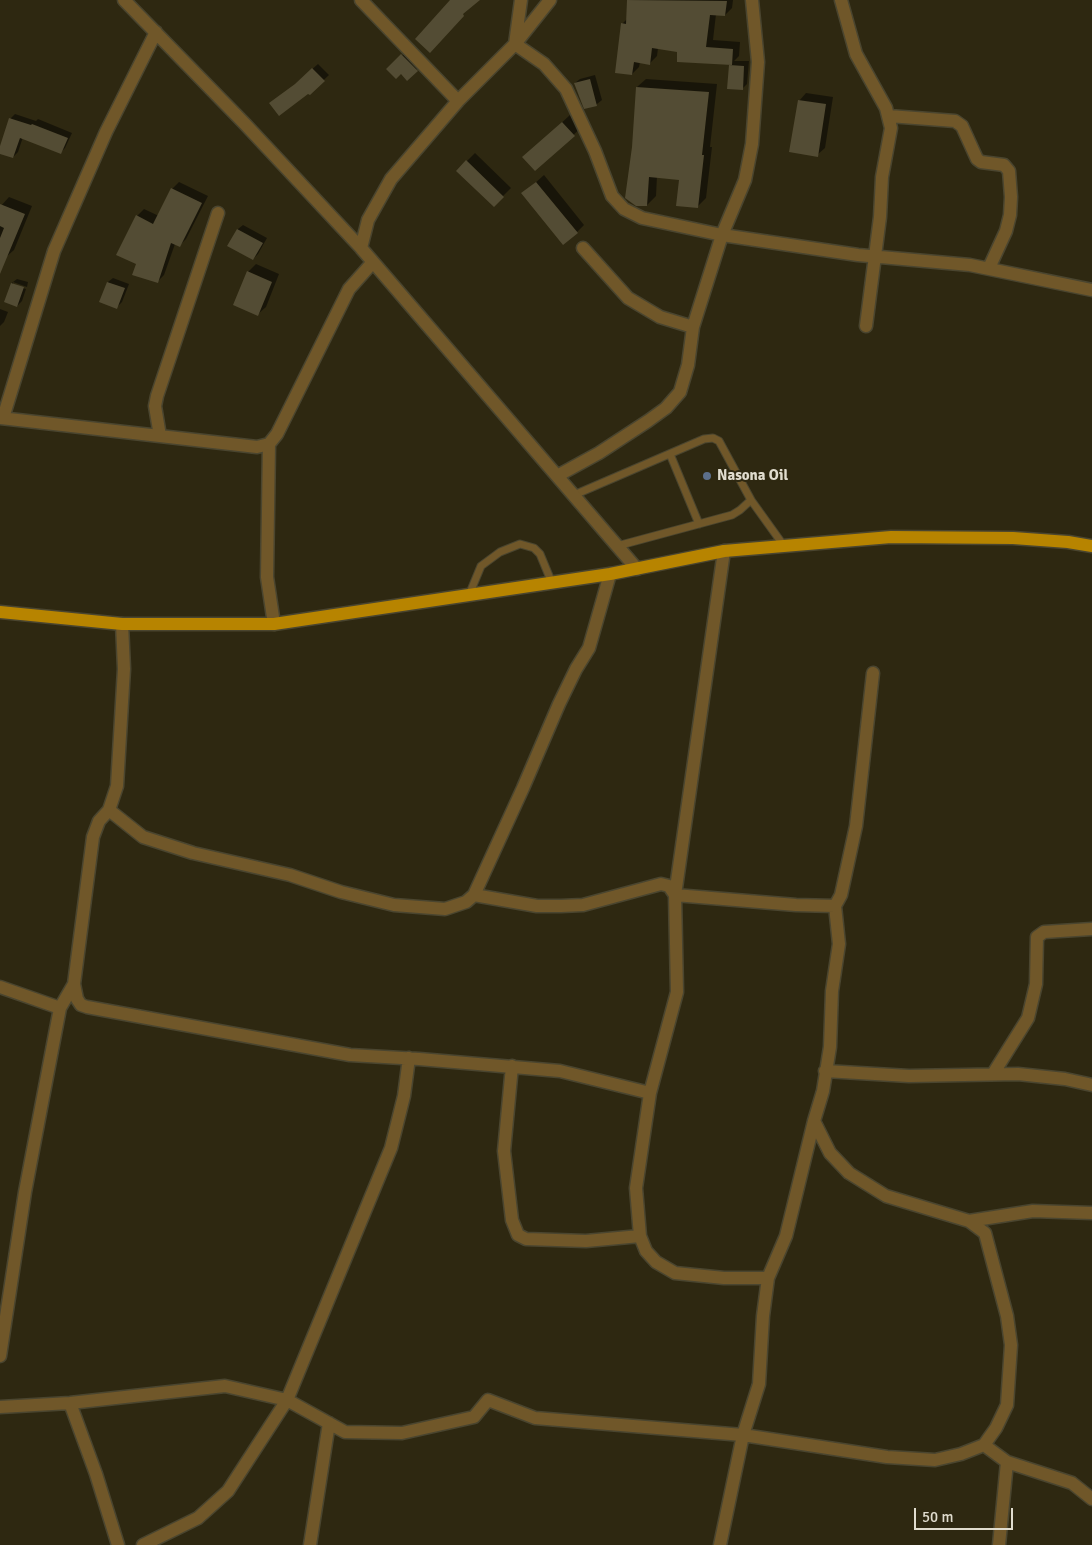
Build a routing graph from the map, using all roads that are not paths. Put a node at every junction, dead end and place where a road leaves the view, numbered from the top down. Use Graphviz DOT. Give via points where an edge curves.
graph roads {
  1 [pos="124,0"];
  2 [pos="361,0"];
  3 [pos="521,0"];
  4 [pos="550,0"];
  5 [pos="752,0"];
  6 [pos="841,0"];
  7 [pos="156,32"];
  8 [pos="515,44"];
  9 [pos="458,101"];
  10 [pos="889,116"];
  11 [pos="218,213"];
  12 [pos="722,235"];
  13 [pos="361,248"];
  14 [pos="583,248"];
  15 [pos="875,256"];
  16 [pos="373,262"];
  17 [pos="989,268"];
  18 [pos="1092,290"];
  19 [pos="866,326"];
  20 [pos="693,327"];
  21 [pos="1,418"];
  22 [pos="160,436"];
  23 [pos="269,444"];
  24 [pos="670,454"];
  25 [pos="557,476"];
  26 [pos="574,496"];
  27 [pos="751,500"];
  28 [pos="699,524"];
  29 [pos="617,546"];
  30 [pos="784,546"];
  31 [pos="1092,546"];
  32 [pos="724,551"];
  33 [pos="637,569"];
  34 [pos="610,574"];
  35 [pos="552,583"];
  36 [pos="469,596"];
  37 [pos="0,612"];
  38 [pos="122,624"];
  39 [pos="274,624"];
  40 [pos="873,673"];
  41 [pos="109,810"];
  42 [pos="474,895"];
  43 [pos="675,895"];
  44 [pos="835,906"];
  45 [pos="1092,929"];
  46 [pos="74,984"];
  47 [pos="0,987"];
  48 [pos="60,1008"];
  49 [pos="409,1058"];
  50 [pos="512,1066"];
  51 [pos="825,1071"];
  52 [pos="993,1074"];
  53 [pos="1092,1085"];
  54 [pos="650,1093"];
  55 [pos="814,1120"];
  56 [pos="1092,1213"];
  57 [pos="970,1221"];
  58 [pos="640,1236"];
  59 [pos="768,1278"];
  60 [pos="0,1356"];
  61 [pos="287,1400"];
  62 [pos="70,1402"];
  63 [pos="0,1407"];
  64 [pos="329,1423"];
  65 [pos="743,1435"];
  66 [pos="984,1446"];
  67 [pos="1007,1462"];
  68 [pos="1092,1499"];
  69 [pos="118,1545"];
  70 [pos="143,1545"];
  71 [pos="310,1545"];
  72 [pos="720,1545"];
  73 [pos="999,1545"];
  1 -- 7 [label="street"];
  2 -- 9 [label="street"];
  3 -- 8 [label="street"];
  4 -- 8 [label="street"];
  5 -- 12 [label="street" via="758,62 752,144 745,180"];
  6 -- 10 [label="street" via="856,54"];
  7 -- 13 [label="street"];
  7 -- 21 [label="street" via="106,132 54,251"];
  8 -- 9 [label="street"];
  8 -- 12 [label="street" via="544,64 566,89 612,196 624,210 642,218"];
  9 -- 13 [label="street" via="391,180 368,220"];
  10 -- 15 [label="street" via="891,128 882,177"];
  10 -- 17 [label="street" via="955,121 962,126 977,159 1004,165 1009,170 1010,215"];
  11 -- 22 [label="street" via="158,396"];
  12 -- 15 [label="street"];
  12 -- 20 [label="street"];
  13 -- 16 [label="street"];
  14 -- 20 [label="street" via="628,298 660,317"];
  15 -- 17 [label="street"];
  15 -- 19 [label="street"];
  16 -- 23 [label="street" via="349,289 277,434"];
  16 -- 25 [label="street"];
  17 -- 18 [label="street"];
  20 -- 25 [label="street" via="688,365 680,392 666,408 599,453"];
  21 -- 22 [label="street"];
  22 -- 23 [label="street" via="257,447"];
  23 -- 39 [label="street" via="266,577"];
  24 -- 26 [label="lane"];
  24 -- 27 [label="lane" via="704,439 719,441"];
  24 -- 28 [label="lane"];
  25 -- 26 [label="street"];
  26 -- 29 [label="street"];
  27 -- 28 [label="lane" via="732,515"];
  27 -- 30 [label="lane"];
  28 -- 29 [label="lane"];
  29 -- 33 [label="street"];
  30 -- 31 [label="main road" via="891,537 1013,538"];
  30 -- 32 [label="main road"];
  32 -- 33 [label="main road"];
  32 -- 43 [label="street"];
  33 -- 34 [label="main road"];
  34 -- 35 [label="main road"];
  34 -- 42 [label="street" via="589,648 559,704"];
  35 -- 36 [label="main road"];
  35 -- 36 [label="lane" via="540,554 534,548 520,544 500,552 481,566"];
  36 -- 39 [label="main road"];
  37 -- 38 [label="main road"];
  38 -- 39 [label="main road"];
  38 -- 41 [label="street" via="124,669 117,786"];
  40 -- 44 [label="street" via="856,826"];
  41 -- 42 [label="street" via="143,837 394,905 445,909 466,902"];
  41 -- 46 [label="street" via="93,837"];
  42 -- 43 [label="street" via="537,906 583,905 661,884 669,886"];
  43 -- 44 [label="street"];
  43 -- 54 [label="street" via="677,992"];
  44 -- 51 [label="street" via="840,944"];
  45 -- 52 [label="street" via="1044,932 1037,937 1036,984 1028,1018"];
  46 -- 48 [label="street"];
  46 -- 49 [label="street" via="77,999 87,1008 350,1055"];
  47 -- 48 [label="street"];
  48 -- 60 [label="street" via="25,1192"];
  49 -- 50 [label="street"];
  49 -- 61 [label="street" via="404,1096 391,1148"];
  50 -- 54 [label="street" via="560,1071"];
  50 -- 58 [label="street" via="504,1151 512,1220 518,1235 526,1239 586,1241"];
  51 -- 52 [label="street" via="909,1076"];
  51 -- 55 [label="street"];
  52 -- 53 [label="street" via="1065,1079"];
  54 -- 58 [label="street" via="636,1188"];
  55 -- 57 [label="street" via="830,1153 849,1174 886,1196"];
  55 -- 59 [label="street" via="786,1236"];
  56 -- 57 [label="street" via="1033,1212"];
  57 -- 66 [label="street" via="985,1233 1007,1316 1011,1345 1006,1405"];
  58 -- 59 [label="street" via="646,1251 656,1262 675,1273"];
  59 -- 65 [label="street" via="758,1384"];
  61 -- 62 [label="street" via="226,1386"];
  61 -- 64 [label="street"];
  61 -- 70 [label="street" via="228,1491 198,1518"];
  62 -- 63 [label="street"];
  62 -- 69 [label="street"];
  64 -- 65 [label="street" via="345,1432 402,1433 474,1417 488,1400 535,1418"];
  64 -- 71 [label="street"];
  65 -- 66 [label="street" via="887,1457 935,1460"];
  65 -- 72 [label="street"];
  66 -- 67 [label="street"];
  67 -- 68 [label="street" via="1072,1483"];
  67 -- 73 [label="street"];
}
